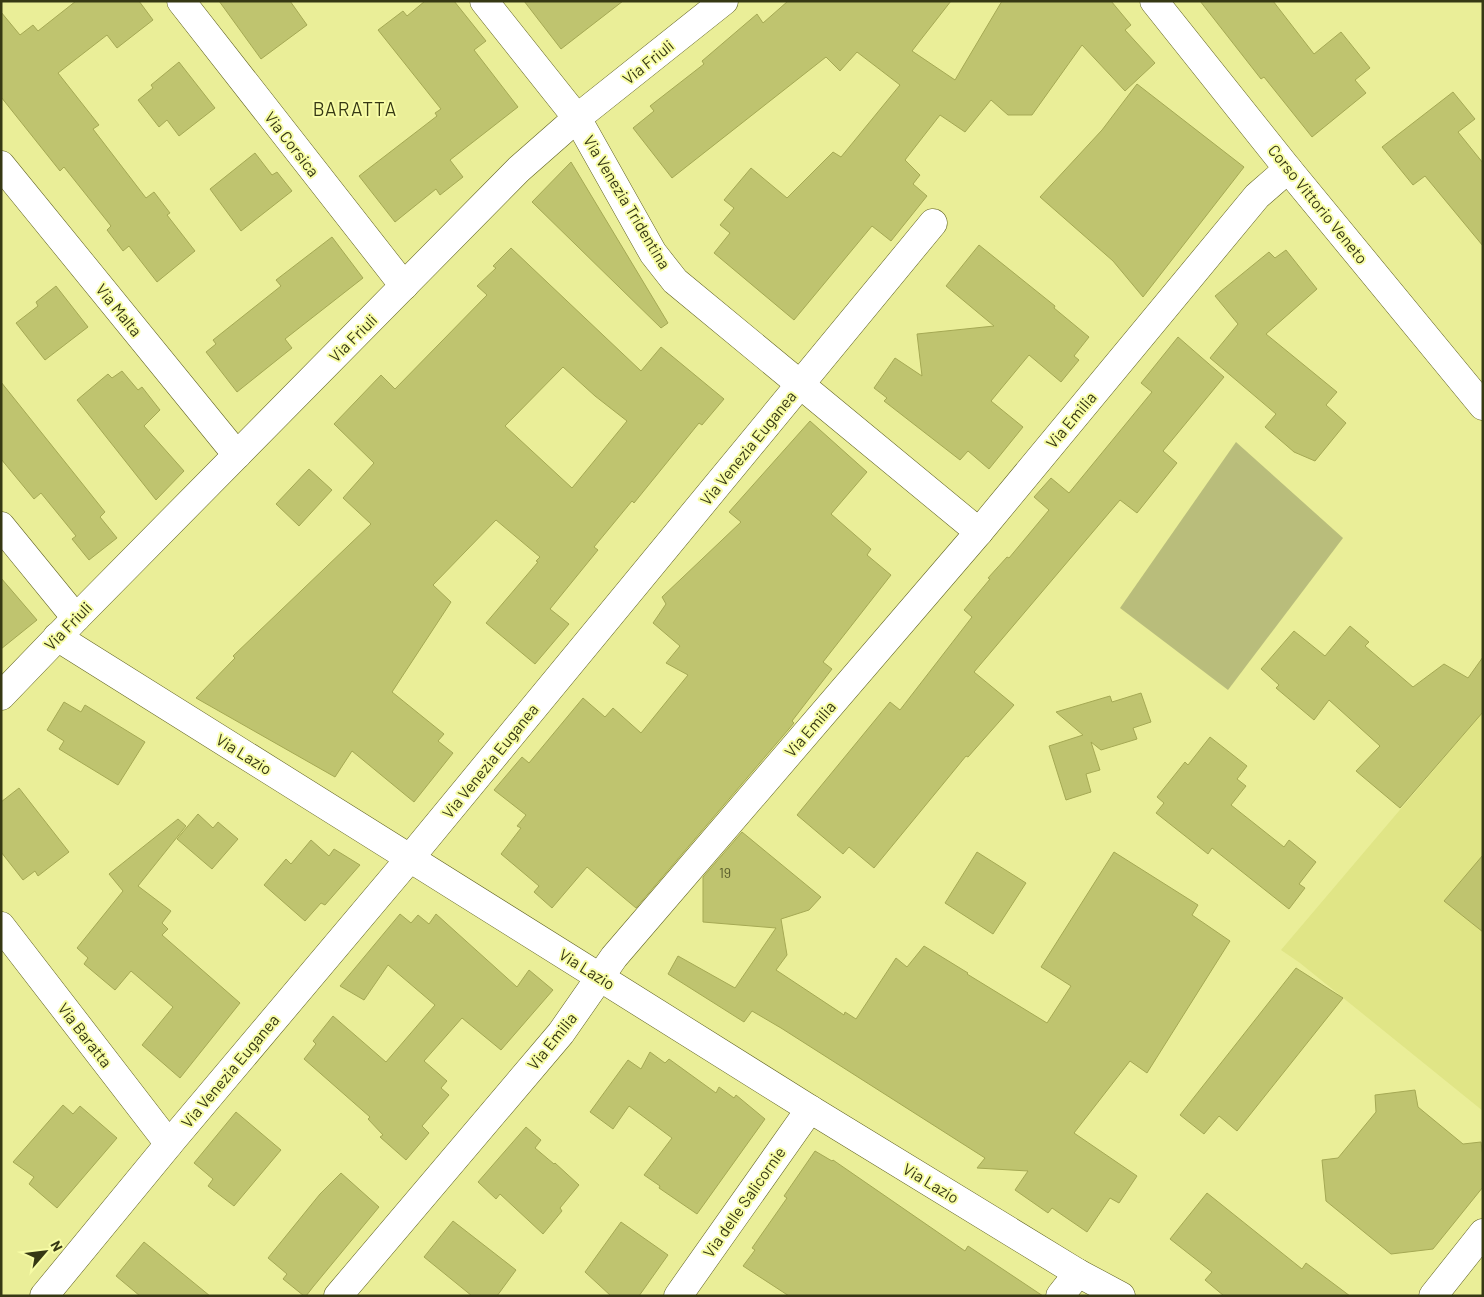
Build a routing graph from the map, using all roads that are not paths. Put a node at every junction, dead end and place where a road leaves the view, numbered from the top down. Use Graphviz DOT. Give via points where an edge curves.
graph roads {
  1 [pos="181,1"];
  2 [pos="484,1"];
  3 [pos="724,1"];
  4 [pos="1154,1"];
  5 [pos="577,118"];
  6 [pos="1,165"];
  7 [pos="1288,169"];
  8 [pos="933,223"];
  9 [pos="404,286"];
  10 [pos="800,384"];
  11 [pos="1483,406"];
  12 [pos="237,455"];
  13 [pos="1,526"];
  14 [pos="979,532"];
  15 [pos="66,628"];
  16 [pos="1,696"];
  17 [pos="410,858"];
  18 [pos="1,926"];
  19 [pos="601,977"];
  20 [pos="810,1109"];
  21 [pos="169,1144"];
  22 [pos="1483,1233"];
  23 [pos="1078,1273"];
  24 [pos="44,1296"];
  25 [pos="338,1296"];
  26 [pos="678,1296"];
  27 [pos="1060,1296"];
  28 [pos="1121,1296"];
  29 [pos="1433,1296"];
  1 -- 9 [label="street, Via Corsica"];
  2 -- 5 [label="street, Via Venezia Tridentina"];
  3 -- 5 [label="street, Via Friuli"];
  4 -- 7 [label="street, Corso Vittorio Veneto"];
  5 -- 9 [label="street, Via Friuli" via="519,169"];
  5 -- 10 [label="street, Via Venezia Tridentina" via="653,252 675,281"];
  6 -- 12 [label="street, Via Malta"];
  7 -- 11 [label="street, Corso Vittorio Veneto"];
  7 -- 14 [label="street, Via Emilia" via="1257,196"];
  8 -- 10 [label="street, Via Venezia Euganea"];
  9 -- 12 [label="street, Via Friuli"];
  10 -- 14 [label="street, Via Venezia Tridentina"];
  10 -- 17 [label="street, Via Venezia Euganea"];
  12 -- 15 [label="street, Via Friuli"];
  13 -- 15 [label="street, Via Lazio"];
  14 -- 19 [label="street, Via Emilia" via="614,957"];
  15 -- 16 [label="street, Via Friuli"];
  15 -- 17 [label="street, Via Lazio"];
  17 -- 19 [label="street, Via Lazio"];
  17 -- 21 [label="street, Via Venezia Euganea"];
  18 -- 21 [label="street, Via Baratta"];
  19 -- 20 [label="street, Via Lazio"];
  19 -- 25 [label="street, Via Emilia" via="561,1033"];
  20 -- 23 [label="street, Via Lazio"];
  20 -- 26 [label="street, Via delle Salicornie"];
  21 -- 24 [label="street, Via Venezia Euganea"];
  22 -- 29 [label="street"];
  23 -- 27 [label="street"];
  23 -- 28 [label="street, Via Lazio"];
}
